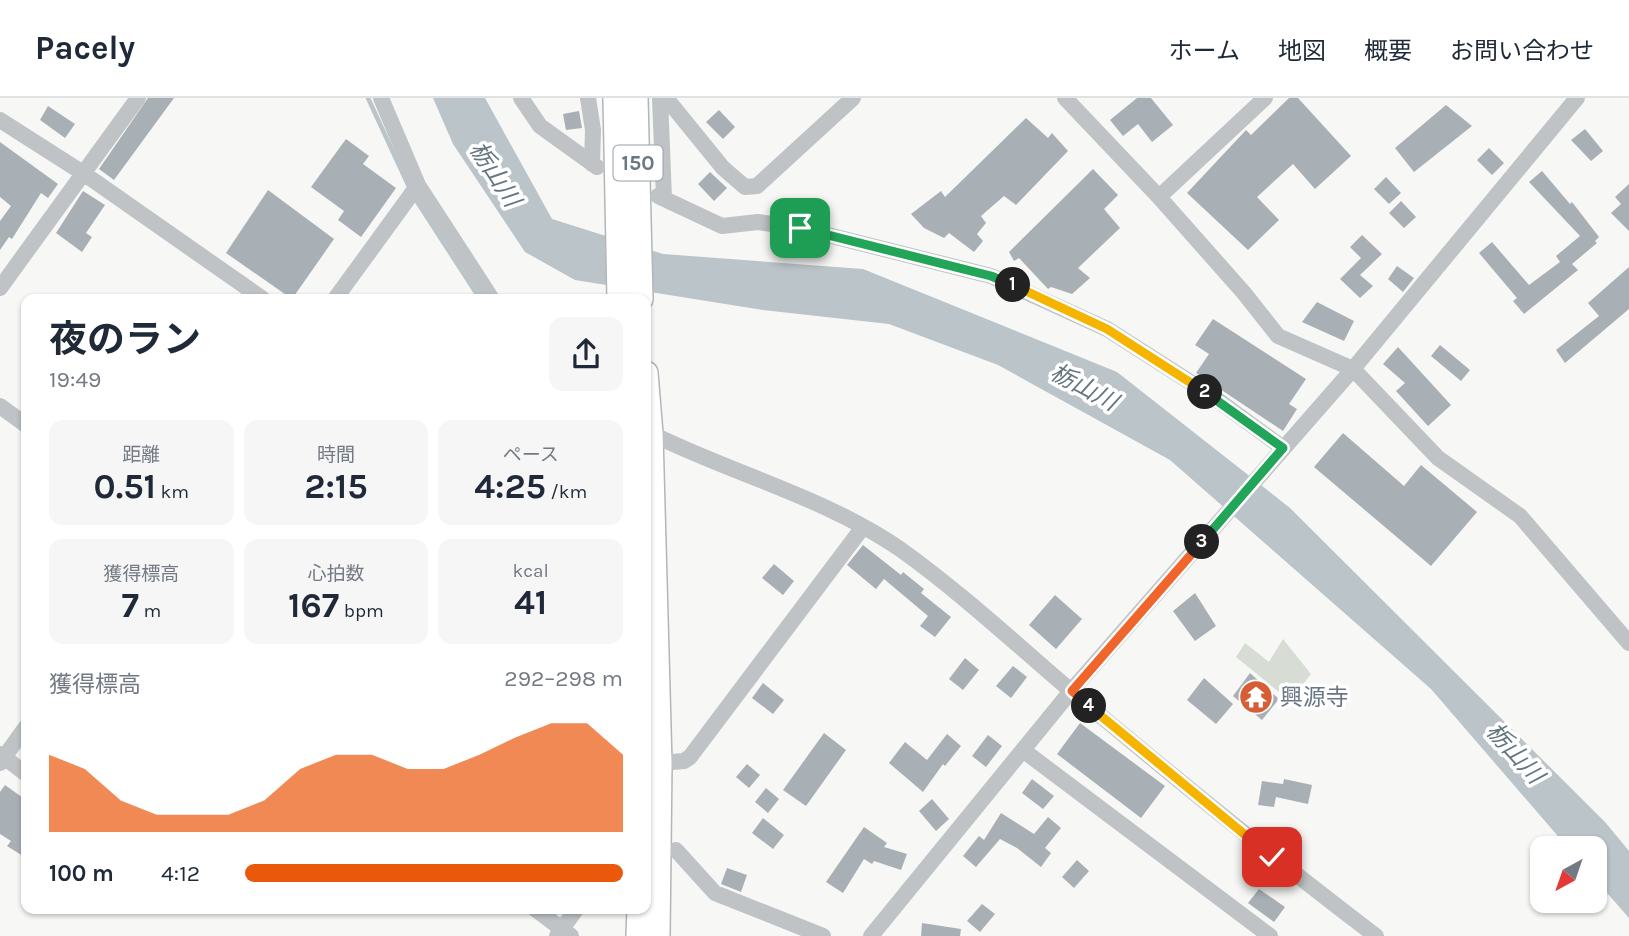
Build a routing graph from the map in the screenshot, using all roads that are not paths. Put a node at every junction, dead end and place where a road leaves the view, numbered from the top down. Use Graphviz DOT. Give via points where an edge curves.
graph roads {
  1 [pos="138,98"];
  2 [pos="381,98"];
  3 [pos="521,98"];
  4 [pos="588,98"];
  5 [pos="615,98"];
  6 [pos="636,98"];
  7 [pos="660,98"];
  8 [pos="666,98"];
  9 [pos="853,98"];
  10 [pos="1065,98"];
  11 [pos="1265,98"];
  12 [pos="1577,98"];
  13 [pos="0,120"];
  14 [pos="83,173"];
  15 [pos="413,191"];
  16 [pos="1159,197"];
  17 [pos="628,228"];
  18 [pos="0,288"];
  19 [pos="256,294"];
  20 [pos="339,294"];
  21 [pos="488,294"];
  22 [pos="620,294"];
  23 [pos="640,294"];
  24 [pos="1353,369"];
  25 [pos="0,406"];
  26 [pos="21,421"];
  27 [pos="651,434"];
  28 [pos="1280,452"];
  29 [pos="651,516"];
  30 [pos="863,527"];
  31 [pos="1629,643"];
  32 [pos="1072,691"];
  33 [pos="21,733"];
  34 [pos="1024,751"];
  35 [pos="2,758"];
  36 [pos="660,763"];
  37 [pos="21,771"];
  38 [pos="676,850"];
  39 [pos="541,914"];
  40 [pos="574,914"];
  41 [pos="639,914"];
  42 [pos="563,934"];
  43 [pos="638,936"];
  44 [pos="658,936"];
  45 [pos="823,936"];
  46 [pos="871,936"];
  47 [pos="1270,936"];
  48 [pos="1376,936"];
  1 -- 14 [label="street"];
  2 -- 15 [label="street"];
  3 -- 4 [label="street" via="540,126 595,165"];
  5 -- 17 [label="highway, 150"];
  6 -- 17 [label="highway, 150"];
  7 -- 28 [label="street" via="661,197 723,226 758,222 800,228 991,276 1107,329 1212,396"];
  8 -- 9 [label="street" via="723,168 745,187 757,186"];
  10 -- 16 [label="street"];
  11 -- 16 [label="street"];
  12 -- 24 [label="street"];
  13 -- 14 [label="street"];
  14 -- 18 [label="street"];
  14 -- 19 [label="street"];
  15 -- 20 [label="street"];
  15 -- 21 [label="street"];
  16 -- 24 [label="street" via="1278,336"];
  17 -- 22 [label="highway, 150"];
  17 -- 23 [label="highway, 150"];
  24 -- 28 [label="street"];
  24 -- 31 [label="street" via="1438,458 1520,516"];
  25 -- 26 [label="street"];
  27 -- 30 [label="street"];
  28 -- 32 [label="street"];
  29 -- 36 [label="highway"];
  30 -- 32 [label="street" via="900,549"];
  30 -- 36 [label="street" via="690,757"];
  32 -- 34 [label="street"];
  32 -- 48 [label="street" via="1272,857"];
  33 -- 35 [label="street"];
  34 -- 46 [label="street"];
  34 -- 47 [label="street"];
  35 -- 37 [label="street"];
  36 -- 44 [label="highway"];
  38 -- 45 [label="street" via="715,892"];
  39 -- 42 [label="street"];
  40 -- 42 [label="street"];
  41 -- 43 [label="highway"];
}
